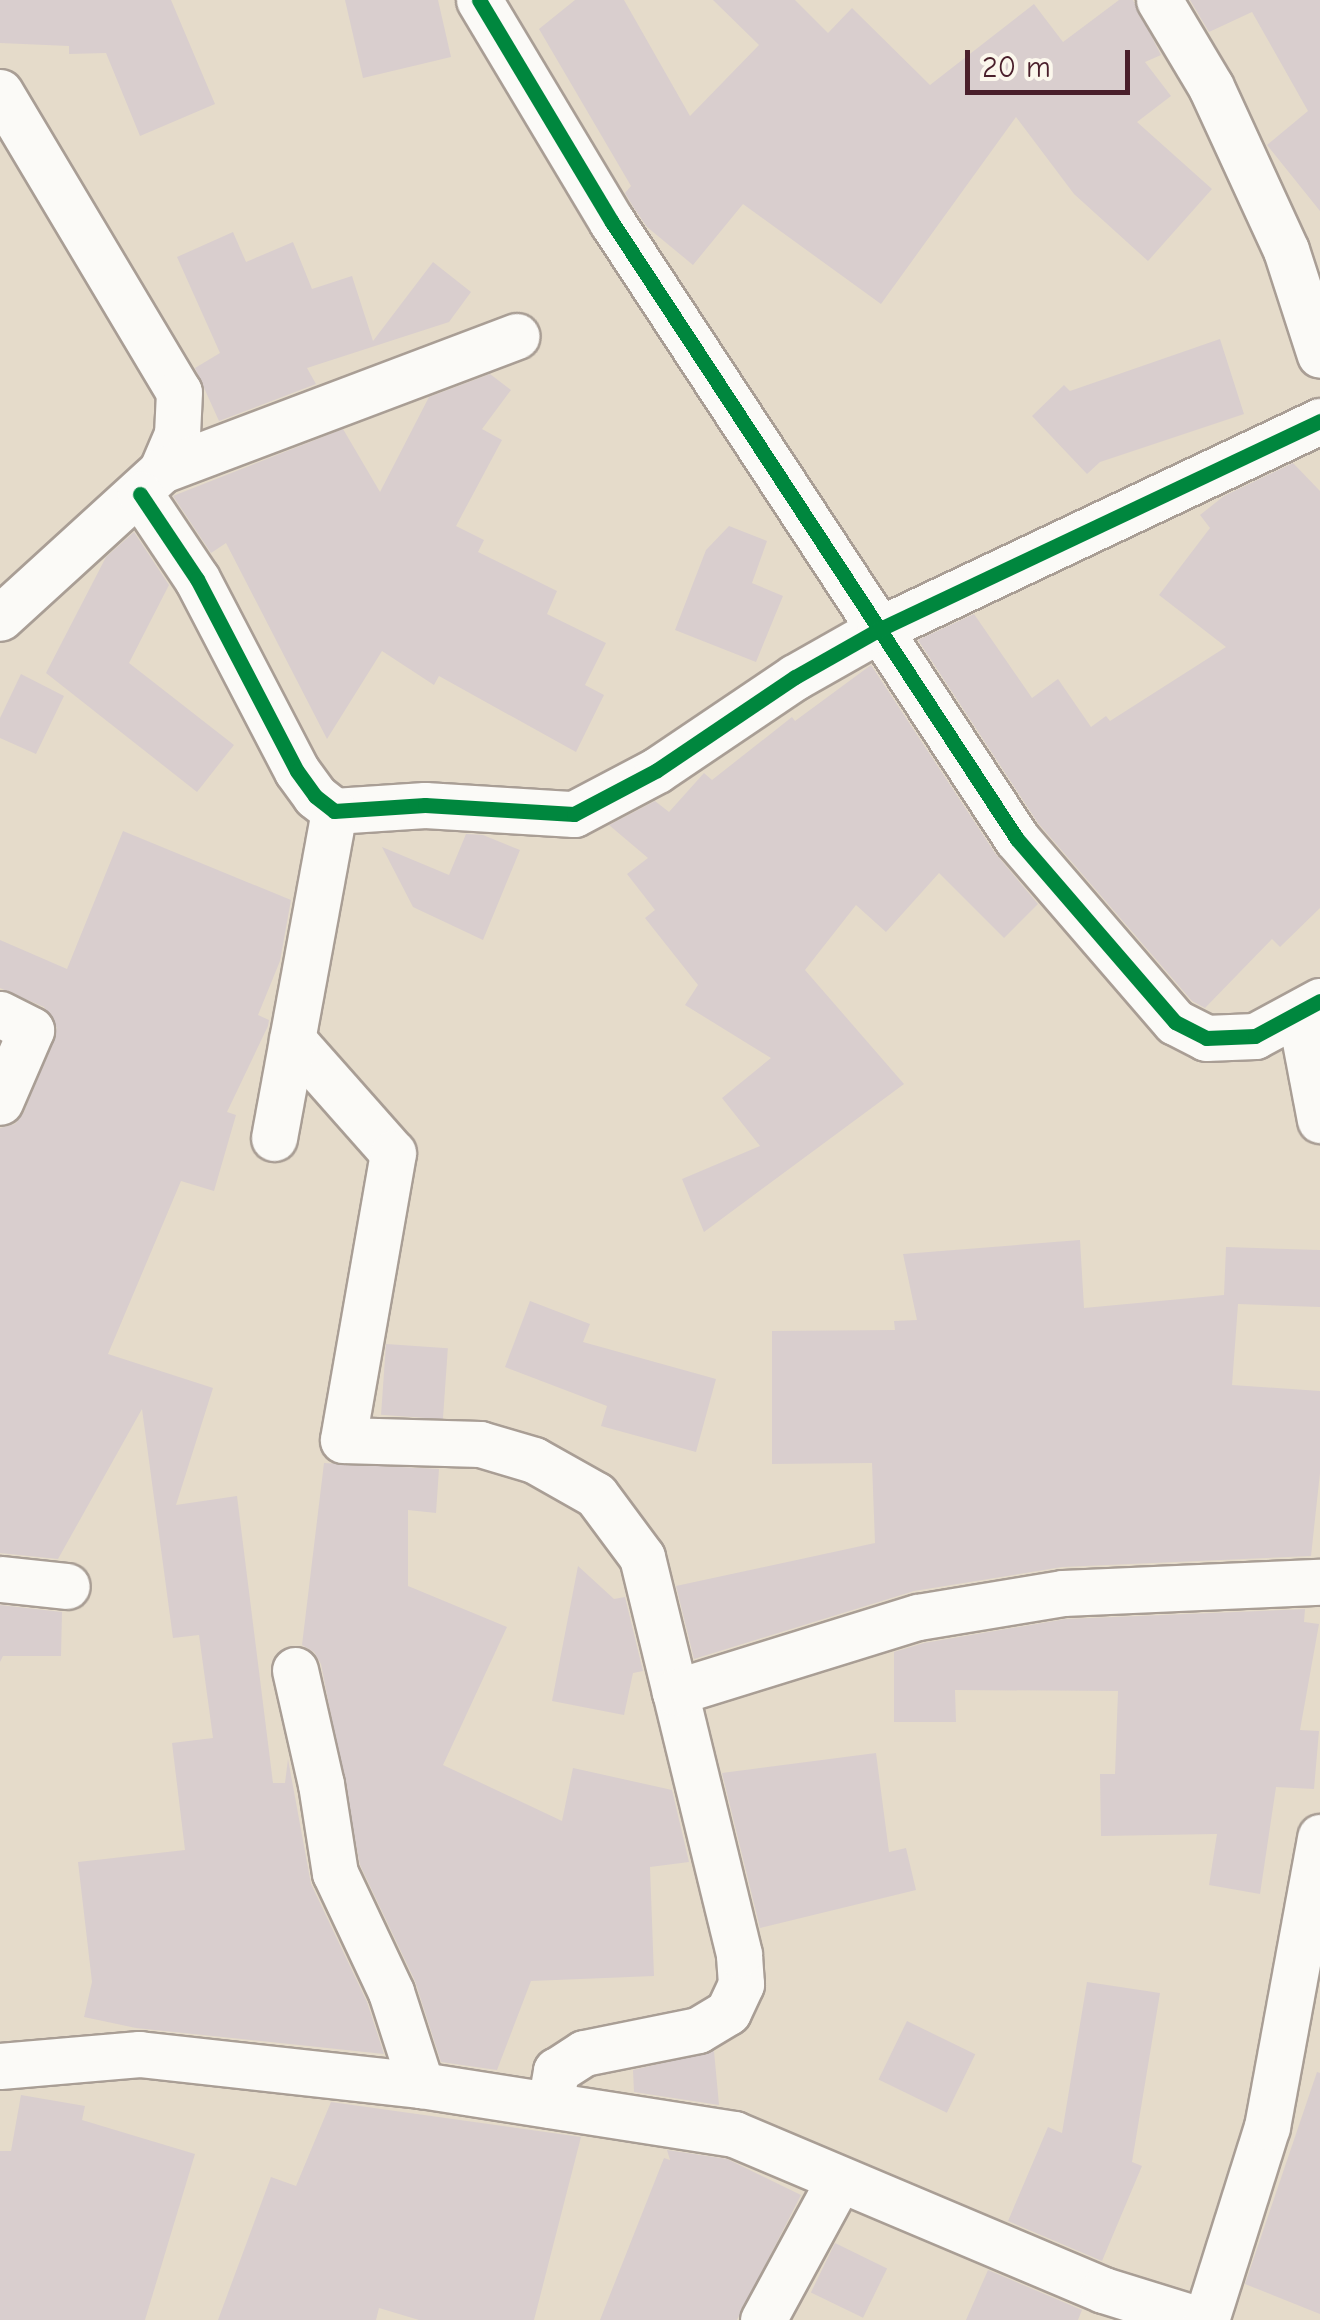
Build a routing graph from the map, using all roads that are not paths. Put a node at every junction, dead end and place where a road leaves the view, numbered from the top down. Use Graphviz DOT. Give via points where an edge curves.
graph roads {
  1 [pos="479,0"];
  2 [pos="1159,0"];
  3 [pos="0,92"];
  4 [pos="516,336"];
  5 [pos="1320,354"];
  6 [pos="1320,421"];
  7 [pos="151,482"];
  8 [pos="0,618"];
  9 [pos="880,629"];
  10 [pos="334,811"];
  11 [pos="1310,1008"];
  12 [pos="0,1014"];
  13 [pos="292,1039"];
  14 [pos="0,1102"];
  15 [pos="1320,1120"];
  16 [pos="274,1138"];
  17 [pos="0,1580"];
  18 [pos="1320,1582"];
  19 [pos="66,1586"];
  20 [pos="296,1670"];
  21 [pos="674,1692"];
  22 [pos="1320,1837"];
  23 [pos="0,2066"];
  24 [pos="421,2084"];
  25 [pos="550,2106"];
  26 [pos="839,2180"];
  27 [pos="763,2320"];
  28 [pos="1203,2320"];
  1 -- 9 [label="street" via="612,222"];
  2 -- 5 [label="street" via="1211,87 1269,214"];
  3 -- 7 [label="street" via="179,392 177,434"];
  4 -- 7 [label="street"];
  6 -- 9 [label="street"];
  7 -- 8 [label="street"];
  7 -- 10 [label="street" via="297,771"];
  9 -- 10 [label="street" via="657,770 574,814 426,805"];
  9 -- 11 [label="street" via="1018,839 1175,1022 1206,1038 1255,1036"];
  10 -- 13 [label="street"];
  11 -- 15 [label="street"];
  12 -- 14 [label="street" via="31,1030"];
  13 -- 16 [label="street"];
  13 -- 21 [label="street" via="393,1153 343,1440 480,1444 534,1460 596,1495 642,1557"];
  17 -- 19 [label="street"];
  18 -- 21 [label="street" via="1063,1593 918,1616"];
  20 -- 24 [label="street" via="334,1873 390,1992"];
  21 -- 25 [label="street" via="741,1984 728,2012 698,2030 584,2053 556,2071"];
  22 -- 28 [label="street" via="1266,2128"];
  23 -- 24 [label="street" via="139,2054"];
  24 -- 25 [label="street"];
  25 -- 26 [label="street" via="734,2134"];
  26 -- 27 [label="street"];
  26 -- 28 [label="street" via="1104,2290"];
}
